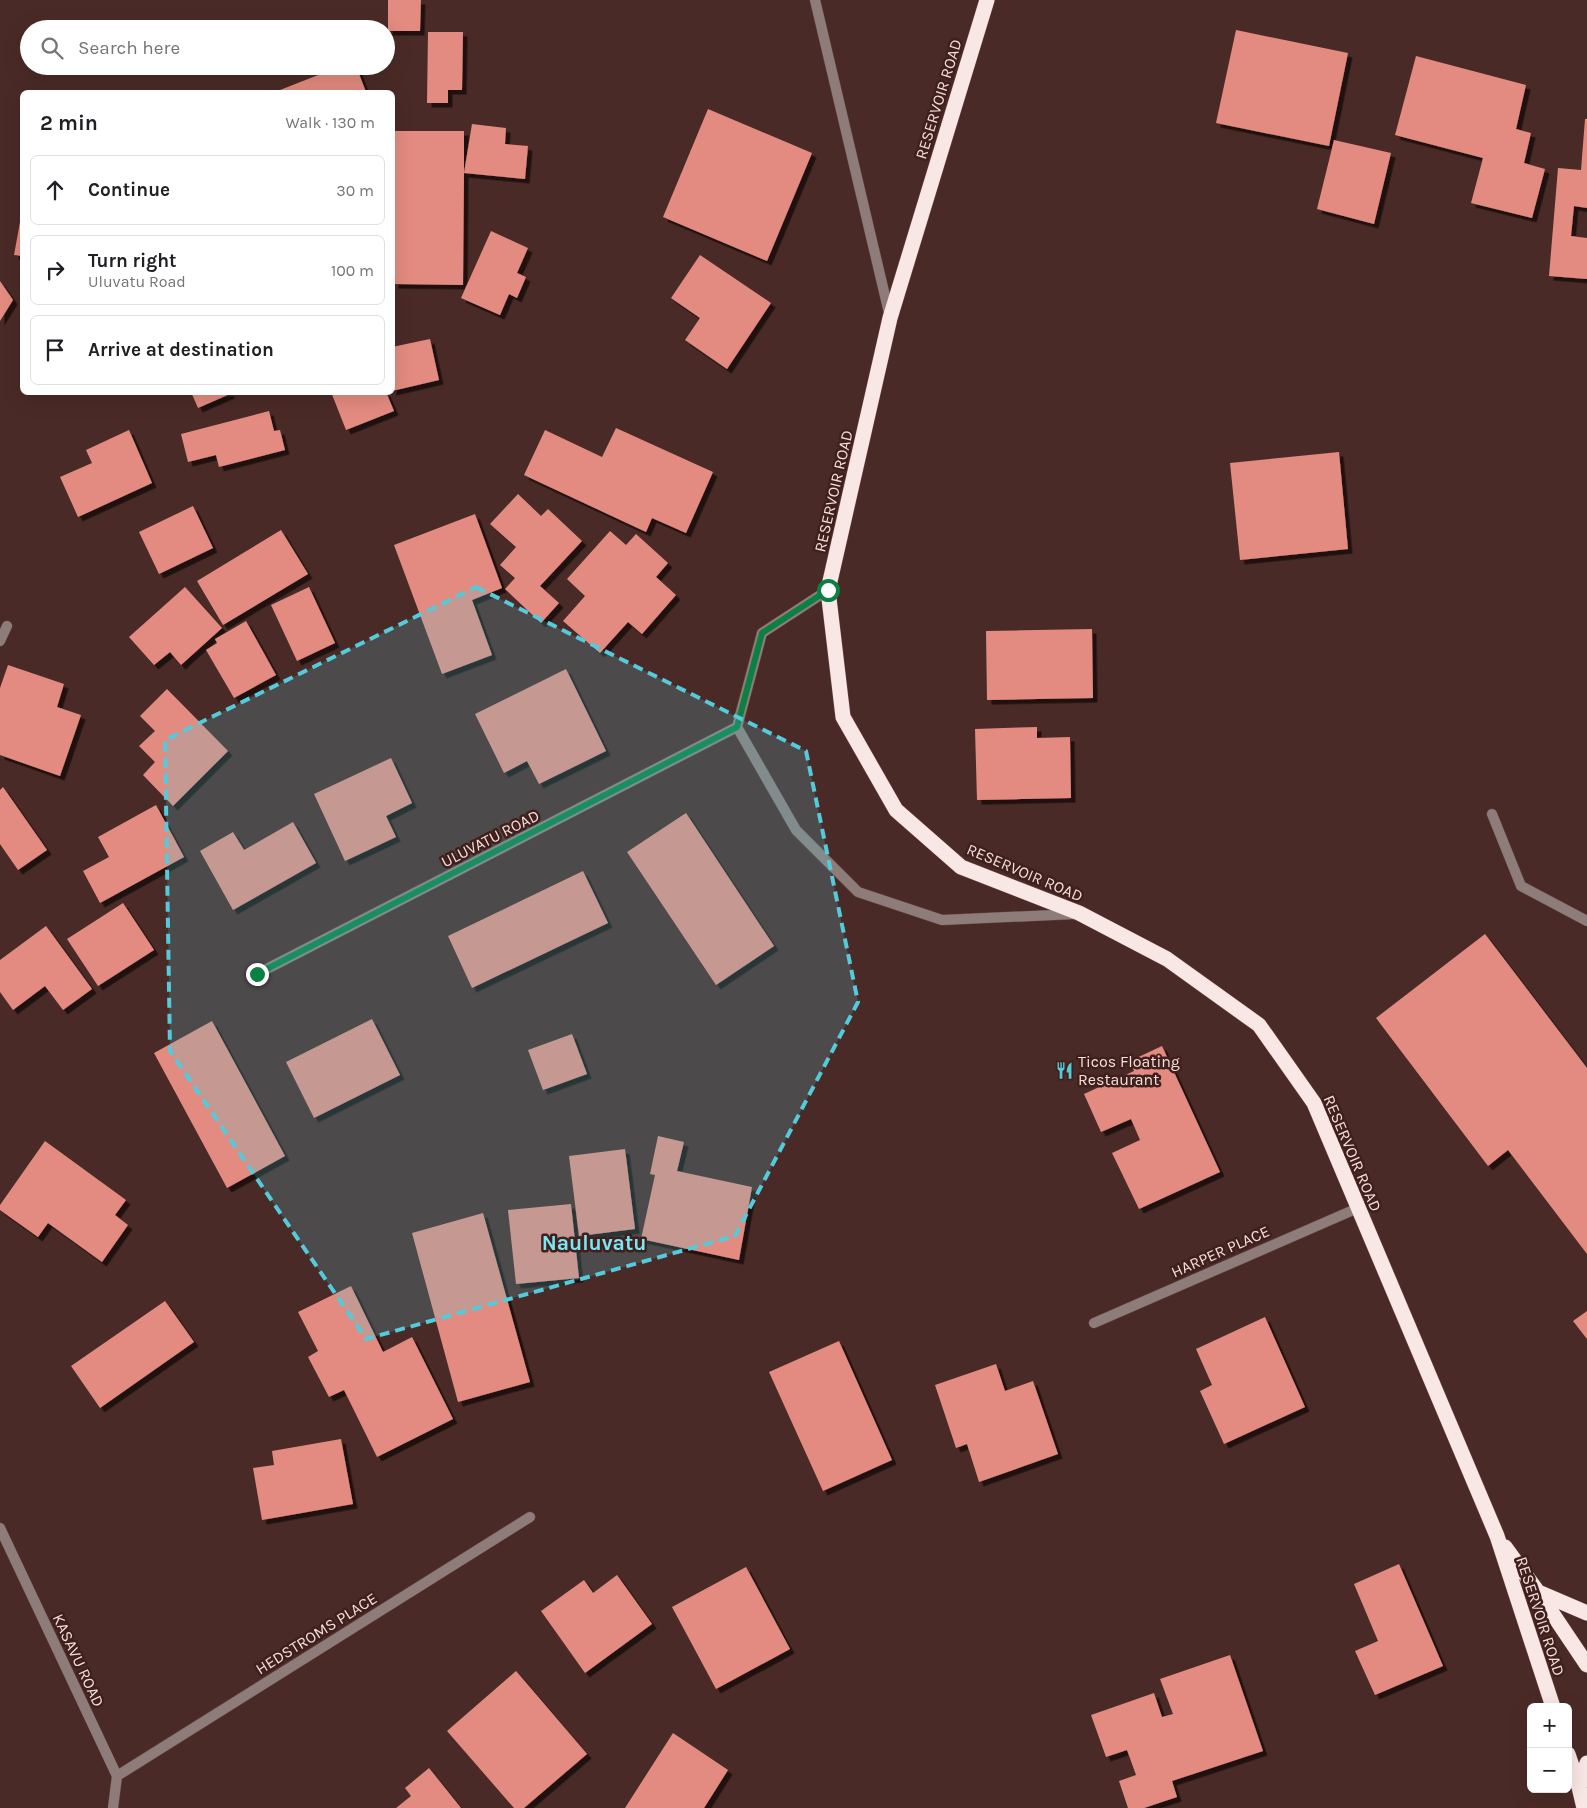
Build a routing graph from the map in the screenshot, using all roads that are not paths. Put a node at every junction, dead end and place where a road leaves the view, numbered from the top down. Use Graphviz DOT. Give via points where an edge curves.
graph roads {
  1 [pos="815,0"];
  2 [pos="987,0"];
  3 [pos="890,318"];
  4 [pos="828,590"];
  5 [pos="6,626"];
  6 [pos="0,641"];
  7 [pos="737,727"];
  8 [pos="1492,814"];
  9 [pos="1079,914"];
  10 [pos="1587,921"];
  11 [pos="257,974"];
  12 [pos="1358,1208"];
  13 [pos="1094,1323"];
  14 [pos="530,1517"];
  15 [pos="0,1528"];
  16 [pos="1497,1536"];
  17 [pos="1538,1592"];
  18 [pos="1587,1613"];
  19 [pos="1587,1665"];
  20 [pos="1552,1703"];
  21 [pos="1587,1763"];
  22 [pos="1572,1771"];
  23 [pos="117,1776"];
  24 [pos="1579,1801"];
  25 [pos="113,1808"];
  1 -- 3 [label="street"];
  2 -- 3 [label="highway, RESERVOIR ROAD"];
  3 -- 4 [label="highway, RESERVOIR ROAD"];
  4 -- 7 [label="street" via="762,633"];
  4 -- 9 [label="highway, RESERVOIR ROAD" via="843,717 896,810 961,867"];
  5 -- 6 [label="street"];
  7 -- 9 [label="street" via="796,830 858,892 942,920"];
  7 -- 11 [label="street, ULUVATU ROAD"];
  8 -- 10 [label="street" via="1521,886"];
  9 -- 12 [label="highway, RESERVOIR ROAD" via="1167,959 1259,1025 1314,1104"];
  12 -- 13 [label="street, HARPER PLACE"];
  12 -- 16 [label="highway, RESERVOIR ROAD"];
  14 -- 23 [label="street, HEDSTROMS PLACE"];
  15 -- 23 [label="street, KASAVU ROAD"];
  16 -- 17 [label="highway, RESERVOIR ROAD"];
  16 -- 20 [label="highway, RESERVOIR ROAD"];
  17 -- 18 [label="highway"];
  17 -- 19 [label="highway, RESERVOIR ROAD"];
  21 -- 24 [label="highway"];
  22 -- 24 [label="highway"];
  23 -- 25 [label="street"];
}
